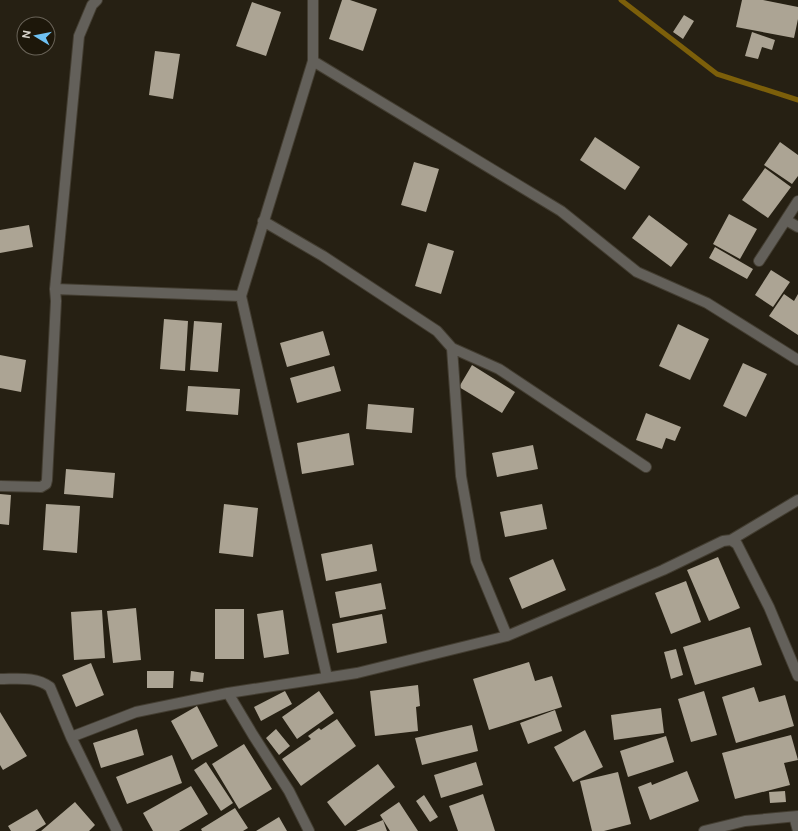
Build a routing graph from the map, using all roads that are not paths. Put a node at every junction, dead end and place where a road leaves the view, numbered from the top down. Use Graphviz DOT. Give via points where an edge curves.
graph roads {
  1 [pos="97,0"];
  2 [pos="314,0"];
  3 [pos="312,60"];
  4 [pos="798,201"];
  5 [pos="786,220"];
  6 [pos="263,222"];
  7 [pos="798,227"];
  8 [pos="759,261"];
  9 [pos="55,289"];
  10 [pos="241,296"];
  11 [pos="452,348"];
  12 [pos="798,360"];
  13 [pos="646,467"];
  14 [pos="0,486"];
  15 [pos="798,500"];
  16 [pos="731,540"];
  17 [pos="507,636"];
  18 [pos="798,676"];
  19 [pos="327,677"];
  20 [pos="0,679"];
  21 [pos="228,693"];
  22 [pos="71,737"];
  23 [pos="795,816"];
  24 [pos="117,831"];
  25 [pos="309,831"];
  26 [pos="704,831"];
  27 [pos="797,831"];
  1 -- 9 [label="street" via="92,5 79,36"];
  2 -- 3 [label="street"];
  3 -- 6 [label="street"];
  3 -- 12 [label="street" via="561,211 636,272 707,303"];
  4 -- 5 [label="street"];
  5 -- 7 [label="street"];
  5 -- 8 [label="street"];
  6 -- 10 [label="street"];
  6 -- 11 [label="street" via="323,256 437,331"];
  9 -- 10 [label="street"];
  9 -- 14 [label="street" via="46,484 41,487"];
  10 -- 19 [label="street"];
  11 -- 13 [label="street" via="499,369"];
  11 -- 17 [label="street" via="462,476 476,561"];
  15 -- 16 [label="street"];
  16 -- 17 [label="street"];
  16 -- 18 [label="street" via="737,544"];
  17 -- 19 [label="street" via="357,673"];
  19 -- 21 [label="street"];
  20 -- 22 [label="street" via="32,679 44,682 50,687"];
  21 -- 22 [label="street" via="136,712"];
  21 -- 25 [label="street" via="289,791"];
  22 -- 24 [label="street"];
  23 -- 26 [label="street" via="745,821"];
  23 -- 27 [label="lane"];
}
